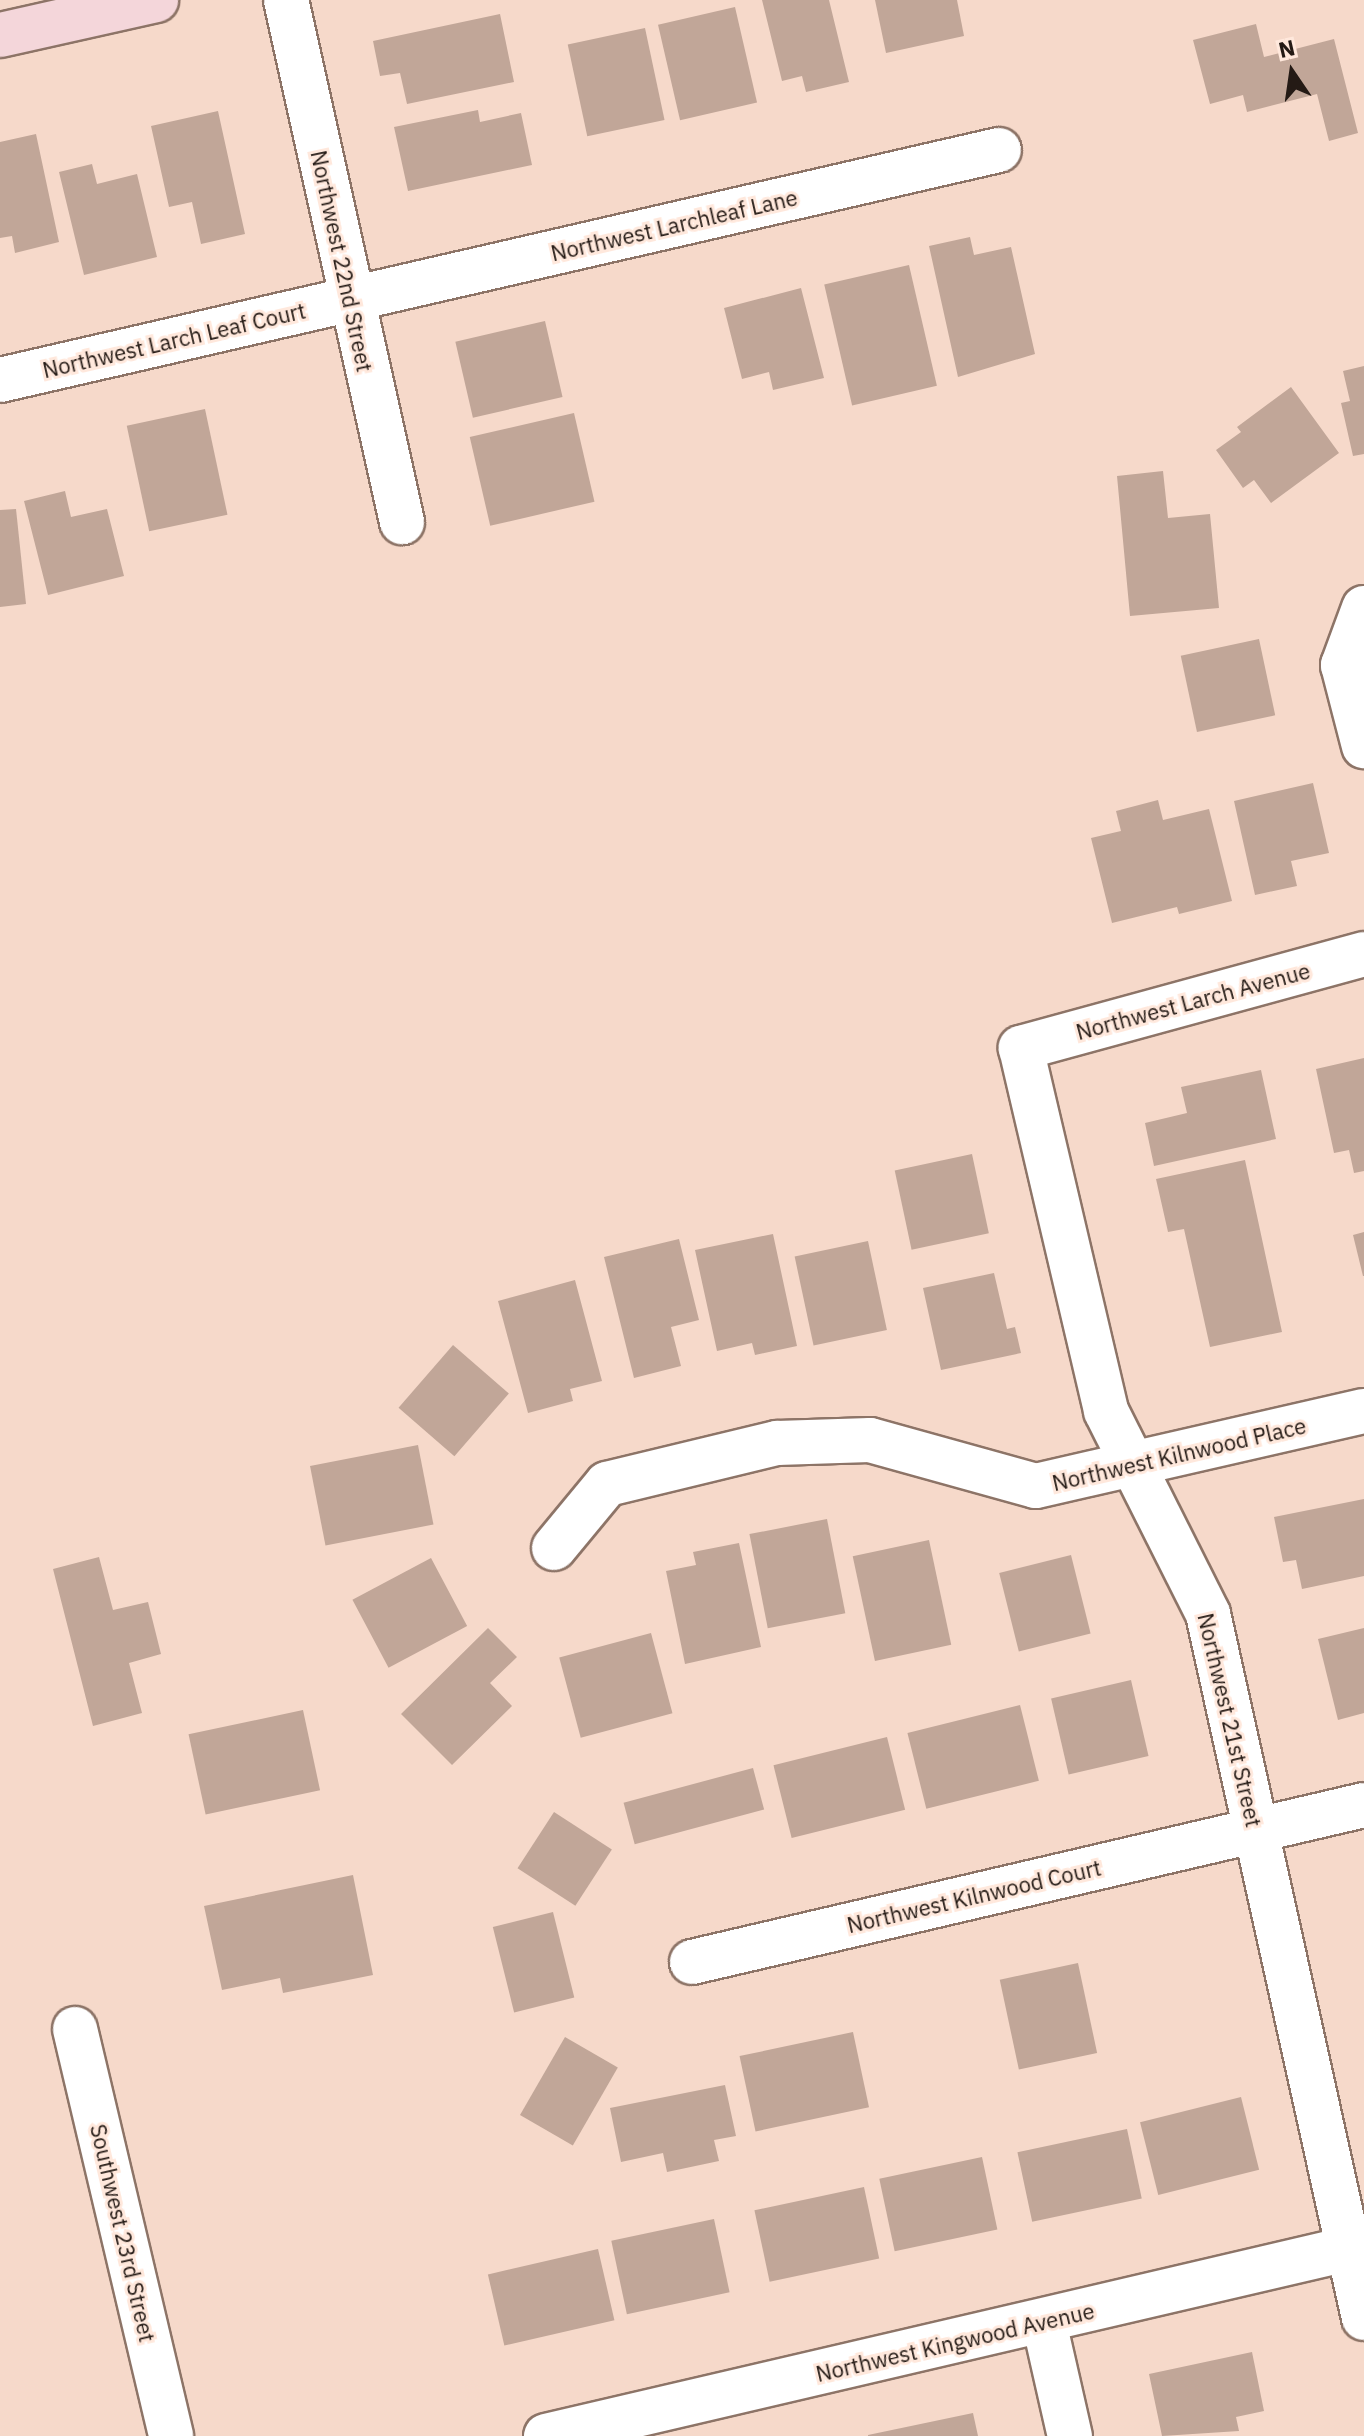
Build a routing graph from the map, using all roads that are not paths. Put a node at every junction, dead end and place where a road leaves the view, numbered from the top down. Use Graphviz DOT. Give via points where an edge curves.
graph roads {
  1 [pos="156,0"];
  2 [pos="286,0"];
  3 [pos="0,35"];
  4 [pos="999,150"];
  5 [pos="349,300"];
  6 [pos="0,380"];
  7 [pos="402,522"];
  8 [pos="1364,608"];
  9 [pos="1364,746"];
  10 [pos="1364,954"];
  11 [pos="1021,1048"];
  12 [pos="1364,1411"];
  13 [pos="1134,1466"];
  14 [pos="554,1548"];
  15 [pos="1364,1805"];
  16 [pos="1256,1830"];
  17 [pos="692,1962"];
  18 [pos="75,2029"];
  19 [pos="1356,2248"];
  20 [pos="1364,2318"];
  21 [pos="1044,2322"];
  22 [pos="171,2436"];
  23 [pos="546,2436"];
  24 [pos="1070,2436"];
  1 -- 3 [label="street"];
  2 -- 5 [label="street, Northwest 22nd Street"];
  4 -- 5 [label="street, Northwest Larchleaf Lane"];
  5 -- 6 [label="street, Northwest Larch Leaf Court"];
  5 -- 7 [label="street, Northwest 22nd Street"];
  8 -- 9 [label="street" via="1343,665"];
  10 -- 11 [label="street, Northwest Larch Avenue"];
  11 -- 13 [label="street, Northwest 21st Street" via="1106,1411"];
  12 -- 13 [label="street, Northwest Kilnwood Place"];
  13 -- 14 [label="street, Northwest Kilnwood Place" via="1036,1486 870,1440 777,1443 607,1484"];
  13 -- 16 [label="street, Northwest 21st Street" via="1208,1614"];
  15 -- 16 [label="street, Northwest Kilnwood Court"];
  16 -- 17 [label="street, Northwest Kilnwood Court"];
  16 -- 19 [label="street, Northwest 21st Street"];
  18 -- 22 [label="street, Southwest 23rd Street"];
  19 -- 20 [label="street, Northwest 21st Street"];
  19 -- 21 [label="street, Northwest Kingwood Avenue"];
  21 -- 23 [label="street, Northwest Kingwood Avenue"];
  21 -- 24 [label="street"];
}
